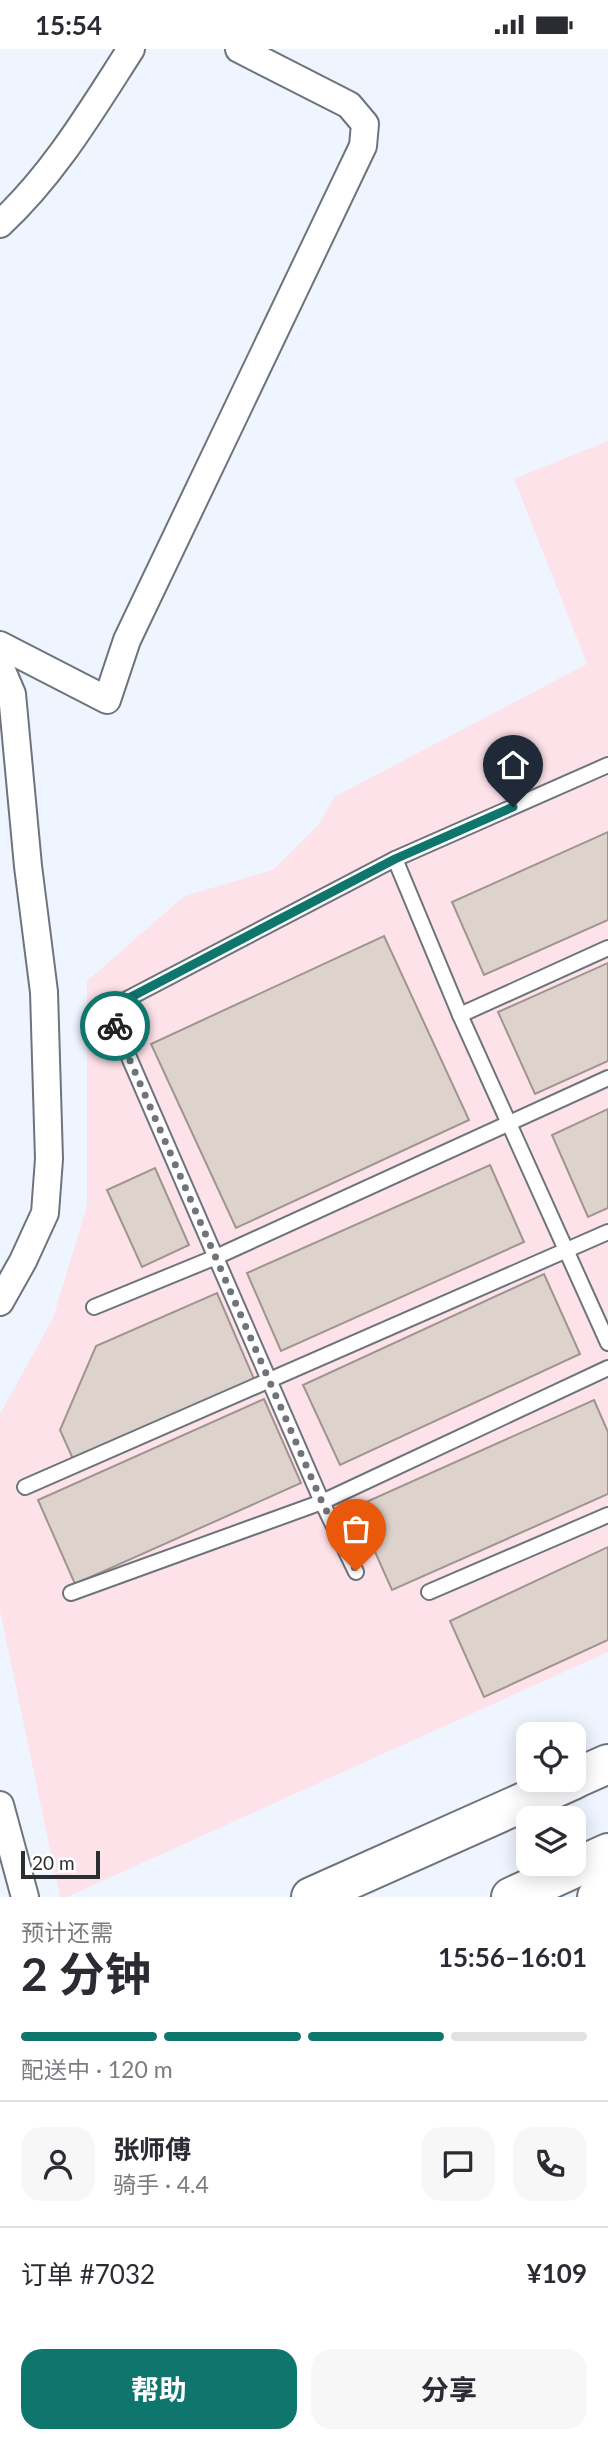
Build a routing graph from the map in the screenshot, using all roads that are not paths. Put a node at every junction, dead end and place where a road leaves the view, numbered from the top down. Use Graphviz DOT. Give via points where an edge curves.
graph roads {
  1 [pos="131,49"];
  2 [pos="239,49"];
  3 [pos="0,224"];
  4 [pos="0,645"];
  5 [pos="0,666"];
  6 [pos="608,765"];
  7 [pos="395,859"];
  8 [pos="608,948"];
  9 [pos="460,1015"];
  10 [pos="608,1078"];
  11 [pos="508,1123"];
  12 [pos="608,1232"];
  13 [pos="568,1250"];
  14 [pos="216,1257"];
  15 [pos="0,1302"];
  16 [pos="94,1307"];
  17 [pos="608,1343"];
  18 [pos="608,1368"];
  19 [pos="271,1378"];
  20 [pos="25,1486"];
  21 [pos="322,1502"];
  22 [pos="608,1514"];
  23 [pos="356,1571"];
  24 [pos="429,1592"];
  25 [pos="71,1593"];
  26 [pos="608,1764"];
  27 [pos="586,1774"];
  28 [pos="547,1792"];
  29 [pos="0,1805"];
  30 [pos="608,1853"];
  31 [pos="608,1892"];
  32 [pos="26,1897"];
  33 [pos="311,1897"];
  34 [pos="511,1897"];
  35 [pos="597,1897"];
  1 -- 3 [label="street" via="59,159"];
  2 -- 4 [label="street" via="349,105 365,124 363,146 127,640 107,700"];
  5 -- 15 [label="street" via="12,694 44,992 49,1160 45,1213"];
  6 -- 7 [label="lane"];
  7 -- 9 [label="lane"];
  7 -- 14 [label="lane" via="108,1009"];
  8 -- 9 [label="lane"];
  9 -- 11 [label="lane"];
  10 -- 11 [label="lane"];
  11 -- 13 [label="lane"];
  11 -- 14 [label="lane"];
  12 -- 13 [label="lane"];
  13 -- 17 [label="lane"];
  13 -- 19 [label="lane"];
  14 -- 16 [label="lane"];
  14 -- 19 [label="lane"];
  18 -- 21 [label="lane"];
  19 -- 20 [label="lane"];
  19 -- 21 [label="lane"];
  21 -- 23 [label="lane"];
  21 -- 25 [label="lane"];
  22 -- 24 [label="lane"];
  26 -- 27 [label="main road"];
  28 -- 33 [label="main road"];
  29 -- 32 [label="street"];
  30 -- 34 [label="main road"];
  31 -- 35 [label="main road"];
}
